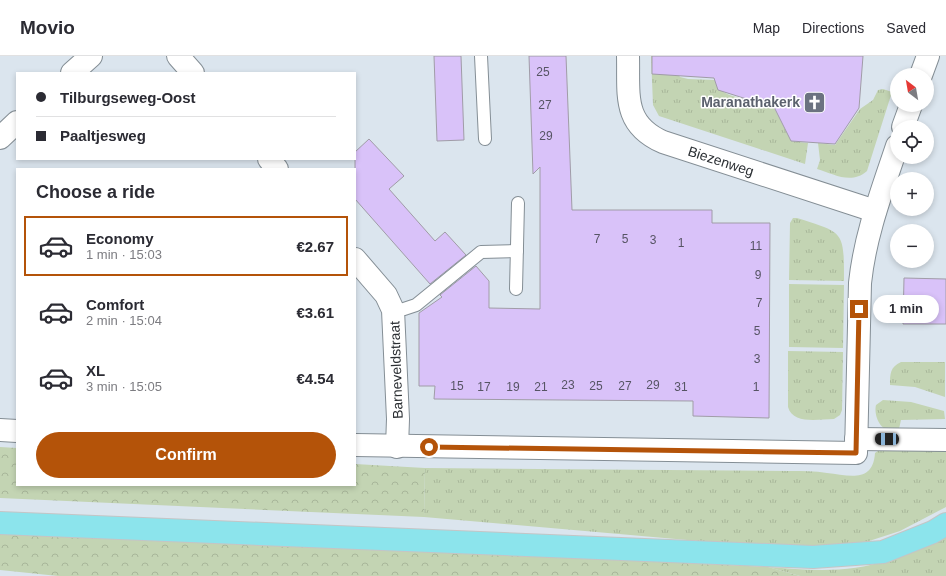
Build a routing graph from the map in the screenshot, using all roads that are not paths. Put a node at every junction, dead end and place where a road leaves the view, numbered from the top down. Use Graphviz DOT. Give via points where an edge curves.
graph roads {
  1 [pos="91,56"];
  2 [pos="178,56"];
  3 [pos="481,56"];
  4 [pos="628,56"];
  5 [pos="928,56"];
  6 [pos="924,68"];
  7 [pos="73,72"];
  8 [pos="192,72"];
  9 [pos="16,123"];
  10 [pos="0,138"];
  11 [pos="484,139"];
  12 [pos="270,160"];
  13 [pos="891,164"];
  14 [pos="277,168"];
  15 [pos="518,203"];
  16 [pos="875,211"];
  17 [pos="517,251"];
  18 [pos="356,260"];
  19 [pos="516,289"];
  20 [pos="393,310"];
  21 [pos="0,430"];
  22 [pos="16,431"];
  23 [pos="946,440"];
  24 [pos="356,445"];
  25 [pos="856,446"];
  26 [pos="397,447"];
  27 [pos="0,523"];
  28 [pos="946,524"];
  1 -- 7 [label="street"];
  2 -- 8 [label="street"];
  3 -- 11 [label="lane"];
  4 -- 16 [label="street, Biezenweg" via="633,117 646,134 663,142"];
  5 -- 6 [label="street"];
  9 -- 10 [label="street"];
  12 -- 14 [label="street"];
  13 -- 16 [label="street"];
  15 -- 17 [label="lane"];
  16 -- 25 [label="street" via="866,240 860,283"];
  17 -- 19 [label="lane"];
  17 -- 20 [label="lane" via="481,252 416,305"];
  18 -- 20 [label="street, Barneveldstraat" via="386,295"];
  20 -- 26 [label="street, Barneveldstraat"];
  21 -- 22 [label="street"];
  23 -- 25 [label="street"];
  24 -- 26 [label="street"];
  25 -- 26 [label="street"];
  27 -- 28 [label="highway" via="813,557 883,552 933,532"];
}
